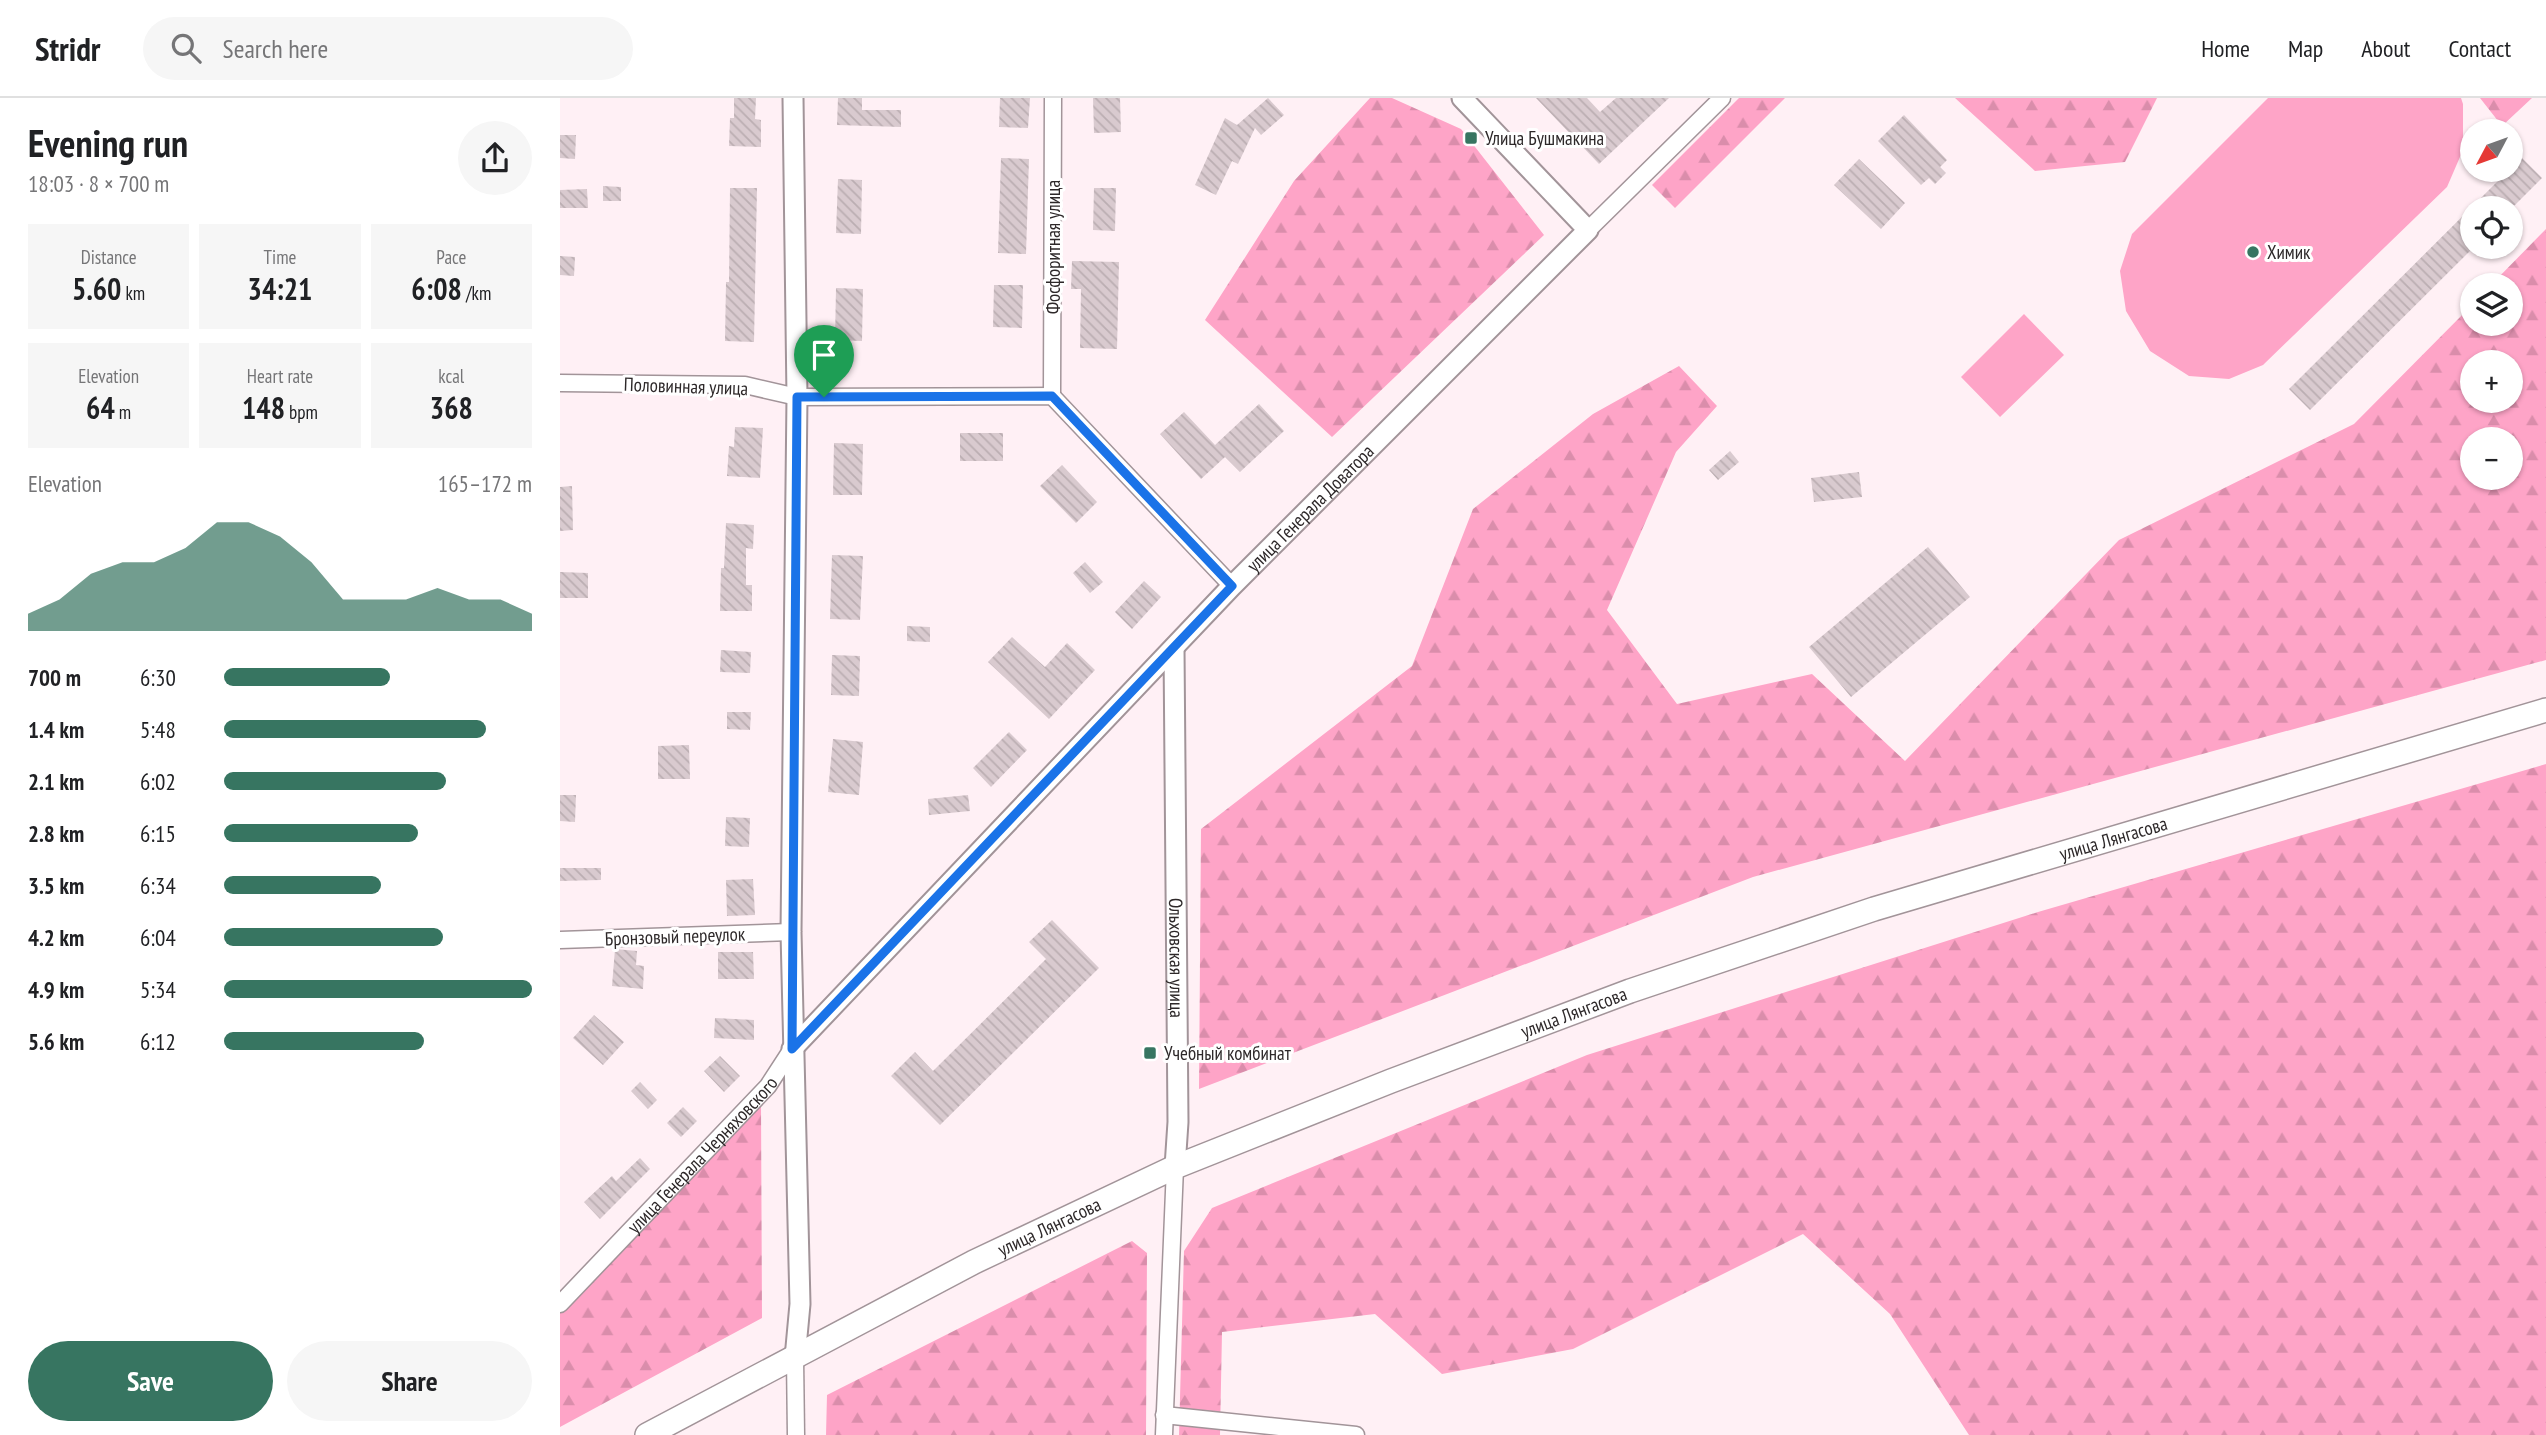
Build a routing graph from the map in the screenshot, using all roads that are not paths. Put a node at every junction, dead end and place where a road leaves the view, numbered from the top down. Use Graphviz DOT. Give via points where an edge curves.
graph roads {
  1 [pos="793,98"];
  2 [pos="1053,98"];
  3 [pos="1462,98"];
  4 [pos="1722,98"];
  5 [pos="1588,230"];
  6 [pos="560,383"];
  7 [pos="1052,396"];
  8 [pos="797,397"];
  9 [pos="1232,586"];
  10 [pos="1174,648"];
  11 [pos="2546,710"];
  12 [pos="791,932"];
  13 [pos="560,940"];
  14 [pos="792,1049"];
  15 [pos="1175,1167"];
  16 [pos="560,1304"];
  17 [pos="795,1358"];
  18 [pos="1164,1415"];
  19 [pos="648,1435"];
  20 [pos="796,1435"];
  21 [pos="1164,1435"];
  22 [pos="1356,1435"];
  1 -- 8 [label="street"];
  2 -- 7 [label="street, Фосфоритная улица"];
  3 -- 5 [label="street"];
  4 -- 5 [label="street, улица Генерала Доватора"];
  5 -- 9 [label="street, улица Генерала Доватора"];
  6 -- 8 [label="street, Половинная улица" via="745,386"];
  7 -- 8 [label="street, Половинная улица"];
  7 -- 9 [label="street"];
  8 -- 12 [label="street"];
  9 -- 10 [label="street, улица Генерала Доватора"];
  10 -- 14 [label="street, улица Генерала Доватора"];
  10 -- 15 [label="street, Ольховская улица"];
  11 -- 15 [label="main road, улица Лянгасова" via="1861,914 1630,991"];
  12 -- 13 [label="street, Бронзовый переулок"];
  12 -- 14 [label="street"];
  14 -- 16 [label="street, улица Генерала Черняховского" via="768,1086"];
  14 -- 17 [label="street" via="800,1304"];
  15 -- 17 [label="main road, улица Лянгасова" via="974,1262"];
  15 -- 18 [label="street, Ольховская улица"];
  17 -- 19 [label="main road, улица Лянгасова"];
  17 -- 20 [label="street"];
  18 -- 21 [label="street, Ольховская улица"];
  18 -- 22 [label="street"];
}
